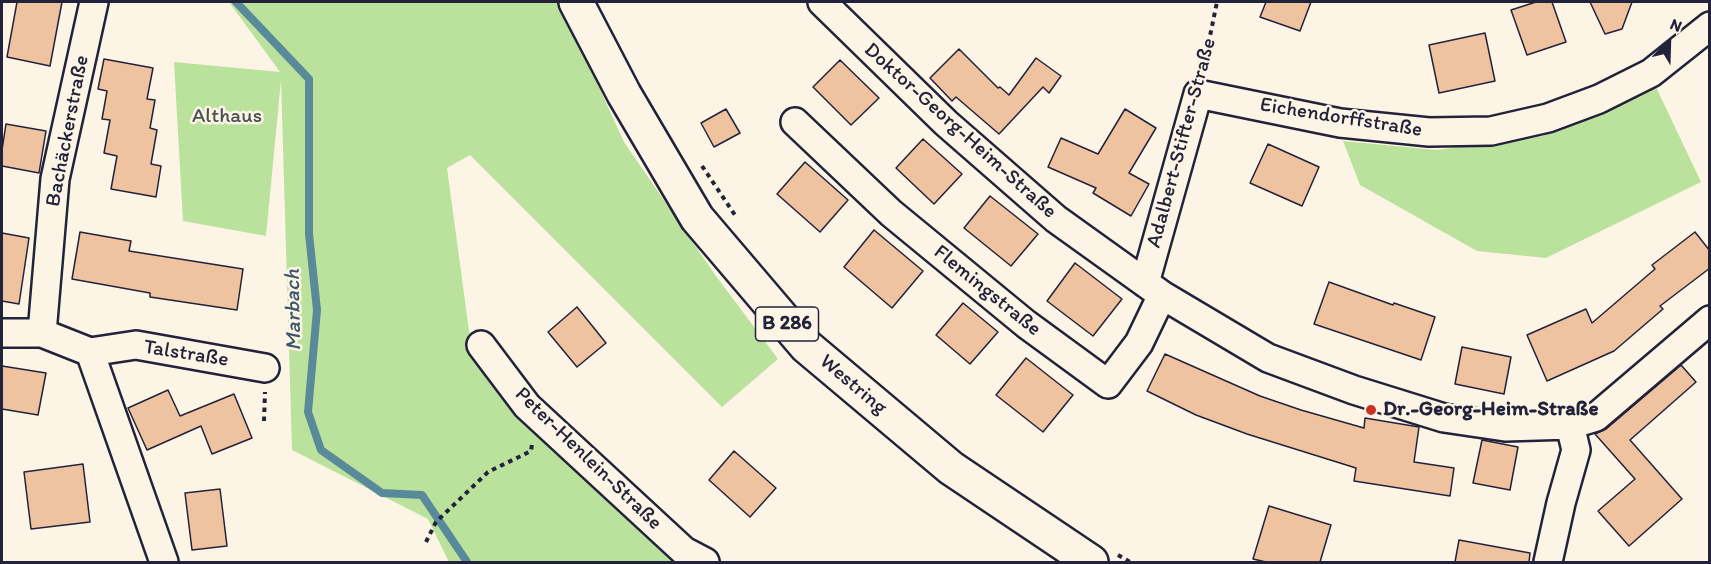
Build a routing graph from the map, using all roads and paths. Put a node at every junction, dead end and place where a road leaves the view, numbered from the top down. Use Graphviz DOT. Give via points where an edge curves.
graph roads {
  1 [pos="94,2"];
  2 [pos="576,2"];
  3 [pos="822,2"];
  4 [pos="1217,2"];
  5 [pos="1710,26"];
  6 [pos="1198,94"];
  7 [pos="795,122"];
  8 [pos="698,160"];
  9 [pos="738,219"];
  10 [pos="1153,289"];
  11 [pos="1710,320"];
  12 [pos="2,333"];
  13 [pos="42,333"];
  14 [pos="481,345"];
  15 [pos="90,352"];
  16 [pos="266,368"];
  17 [pos="1570,426"];
  18 [pos="533,440"];
  19 [pos="426,542"];
  20 [pos="1101,557"];
  21 [pos="164,562"];
  22 [pos="705,562"];
  23 [pos="1130,562"];
  24 [pos="1548,562"];
  1 -- 13 [label="street, Bachäckerstraße" via="55,179"];
  2 -- 20 [label="main road, Westring / B 286" via="697,218 806,346 951,468"];
  3 -- 10 [label="street, Doktor-Georg-Heim-Straße" via="946,123 1056,219"];
  4 -- 6 [label="path, Adalbert-Stifter-Straße"];
  5 -- 6 [label="street, Eichendorffstraße" via="1651,73 1599,99 1548,118 1491,131 1428,132 1340,123"];
  6 -- 10 [label="street, Adalbert-Stifter-Straße"];
  7 -- 10 [label="street, Flemingstraße" via="891,213 1026,324 1108,384 1139,343"];
  8 -- 9 [label="path"];
  10 -- 17 [label="street, Doktor-Georg-Heim-Straße" via="1268,358 1354,390 1444,418 1505,427"];
  11 -- 17 [label="street, Doktor-Georg-Heim-Straße" via="1596,417"];
  12 -- 13 [label="street"];
  13 -- 15 [label="street"];
  14 -- 22 [label="street, Peter-Henlein-Straße" via="527,406 684,551"];
  15 -- 16 [label="street, Talstraße" via="136,345"];
  15 -- 21 [label="street"];
  17 -- 24 [label="street" via="1576,450"];
  18 -- 19 [label="path" via="531,451 488,472 436,522"];
  20 -- 23 [label="path"];
}
